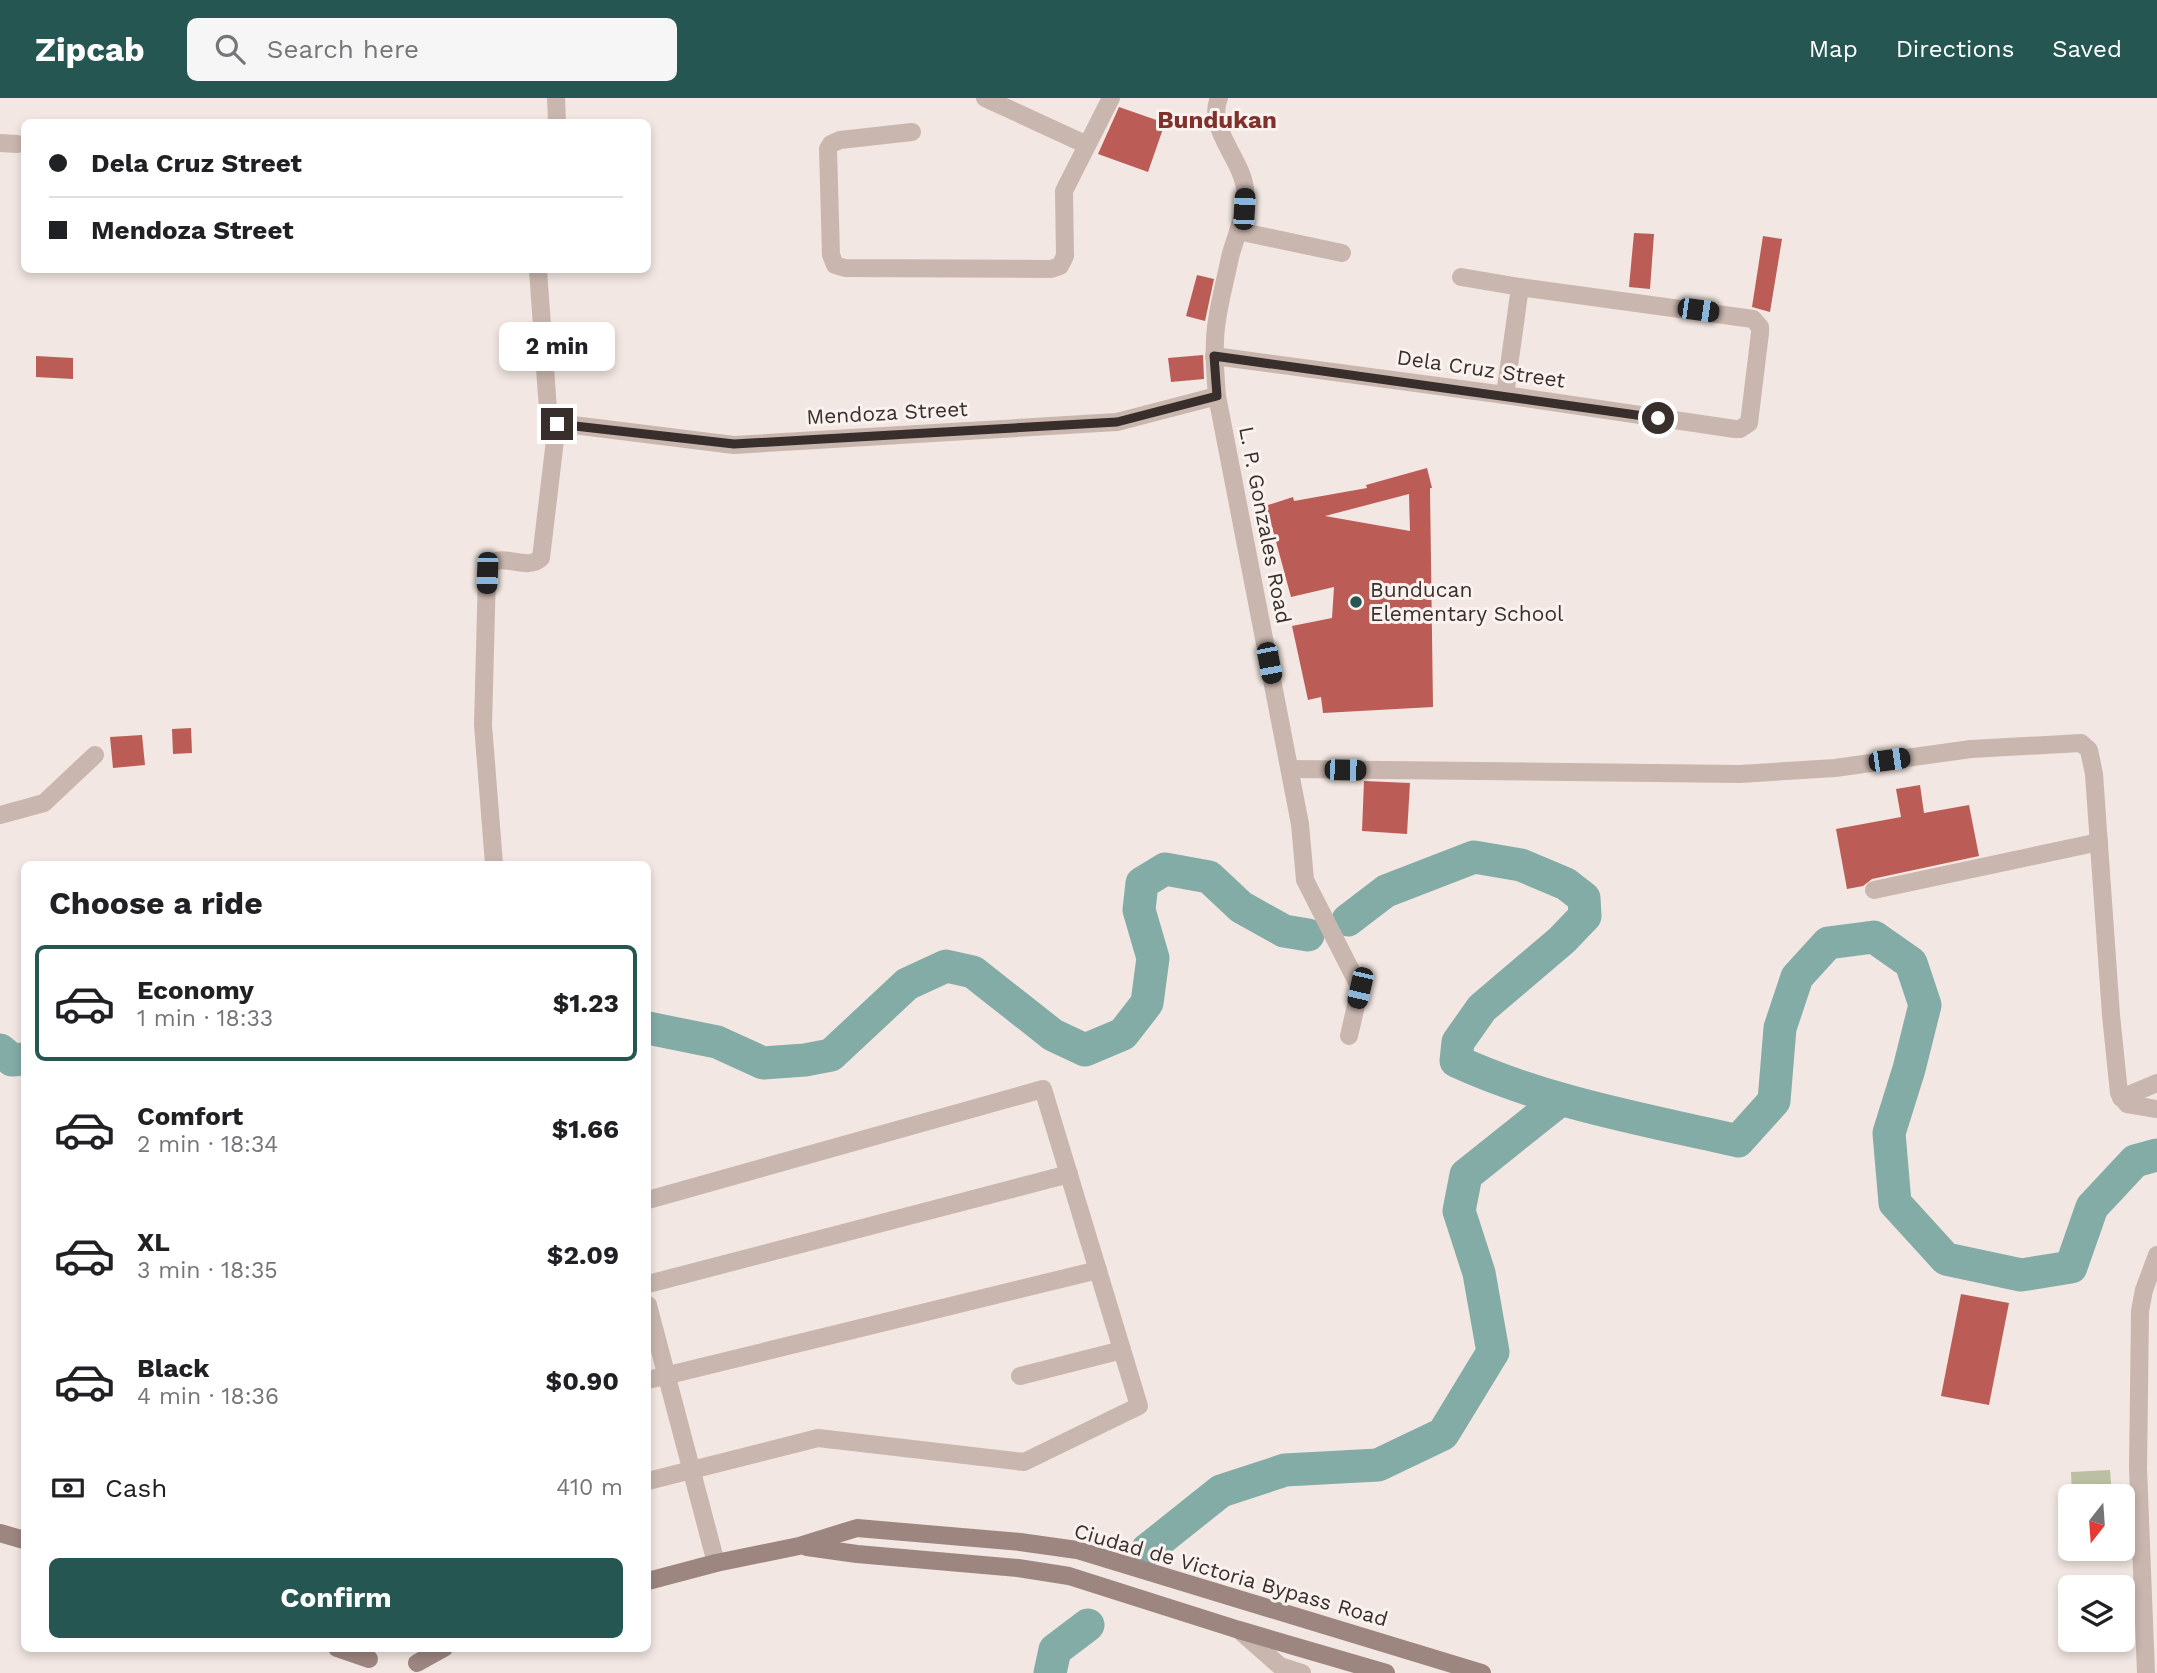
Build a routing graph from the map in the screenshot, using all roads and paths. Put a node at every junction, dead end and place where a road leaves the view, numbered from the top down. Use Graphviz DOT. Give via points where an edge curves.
graph roads {
  1 [pos="556,98"];
  2 [pos="985,98"];
  3 [pos="1111,98"];
  4 [pos="1219,98"];
  5 [pos="557,119"];
  6 [pos="912,132"];
  7 [pos="1087,145"];
  8 [pos="1238,231"];
  9 [pos="1342,253"];
  10 [pos="538,273"];
  11 [pos="1461,277"];
  12 [pos="1520,287"];
  13 [pos="1214,356"];
  14 [pos="1505,395"];
  15 [pos="1217,396"];
  16 [pos="557,424"];
  17 [pos="95,755"];
  18 [pos="1290,769"];
  19 [pos="0,815"];
  20 [pos="2099,842"];
  21 [pos="494,861"];
  22 [pos="1874,890"];
  23 [pos="1349,1037"];
  24 [pos="2157,1083"];
  25 [pos="2121,1098"];
  26 [pos="2157,1109"];
  27 [pos="1069,1174"];
  28 [pos="651,1199"];
  29 [pos="2157,1255"];
  30 [pos="1098,1270"];
  31 [pos="651,1283"];
  32 [pos="651,1318"];
  33 [pos="1122,1350"];
  34 [pos="666,1376"];
  35 [pos="1020,1376"];
  36 [pos="651,1379"];
  37 [pos="691,1470"];
  38 [pos="651,1479"];
  39 [pos="0,1533"];
  40 [pos="21,1540"];
  41 [pos="799,1546"];
  42 [pos="1076,1550"];
  43 [pos="716,1563"];
  44 [pos="1069,1576"];
  45 [pos="651,1580"];
  46 [pos="1178,1582"];
  47 [pos="1170,1608"];
  48 [pos="1238,1630"];
  49 [pos="349,1652"];
  50 [pos="435,1652"];
  51 [pos="372,1660"];
  52 [pos="415,1661"];
  53 [pos="1303,1673"];
  54 [pos="1386,1673"];
  55 [pos="1482,1673"];
  56 [pos="2146,1673"];
  1 -- 5 [label="street"];
  2 -- 7 [label="street"];
  3 -- 7 [label="street"];
  4 -- 8 [label="street, L. P. Gonzales Road" via="1219,131 1242,174 1245,190"];
  6 -- 7 [label="street" via="835,141 828,149 835,265 1056,268 1065,256 1063,191"];
  8 -- 9 [label="street"];
  8 -- 13 [label="street, L. P. Gonzales Road" via="1216,321"];
  10 -- 16 [label="street" via="548,410"];
  11 -- 12 [label="street"];
  12 -- 14 [label="street"];
  12 -- 14 [label="street, Dela Cruz Street" via="1753,319 1760,332 1751,417 1740,429"];
  13 -- 14 [label="street, Dela Cruz Street"];
  13 -- 15 [label="street, L. P. Gonzales Road"];
  15 -- 16 [label="street, Mendoza Street" via="1117,422 734,444"];
  15 -- 18 [label="street, L. P. Gonzales Road"];
  16 -- 21 [label="street" via="541,558 527,564 497,560 487,573 483,725"];
  17 -- 19 [label="street" via="44,803"];
  18 -- 20 [label="street" via="1740,774 1835,768 1971,749 2081,743 2089,750 2094,774"];
  18 -- 23 [label="street, L. P. Gonzales Road" via="1305,880 1360,988"];
  20 -- 22 [label="street"];
  20 -- 25 [label="street"];
  24 -- 25 [label="street"];
  25 -- 26 [label="street" via="2127,1104"];
  27 -- 28 [label="street" via="1043,1089"];
  27 -- 30 [label="street"];
  27 -- 31 [label="street"];
  29 -- 56 [label="street" via="2140,1311 2138,1468"];
  30 -- 33 [label="street"];
  30 -- 34 [label="street"];
  32 -- 34 [label="street"];
  33 -- 35 [label="street"];
  33 -- 37 [label="street" via="1139,1406 1024,1462 818,1438"];
  34 -- 36 [label="street"];
  34 -- 37 [label="street"];
  37 -- 38 [label="street"];
  37 -- 43 [label="street"];
  39 -- 40 [label="main road"];
  41 -- 42 [label="main road, Ciudad de Victoria Bypass Road" via="857,1528"];
  41 -- 43 [label="main road, Ciudad de Victoria Bypass Road"];
  41 -- 44 [label="main road, Ciudad de Victoria Bypass Road"];
  42 -- 44 [label="main road"];
  42 -- 46 [label="main road, Ciudad de Victoria Bypass Road"];
  43 -- 45 [label="main road, Ciudad de Victoria Bypass Road"];
  44 -- 47 [label="main road, Ciudad de Victoria Bypass Road"];
  46 -- 47 [label="main road"];
  46 -- 55 [label="main road, Ciudad de Victoria Bypass Road"];
  47 -- 48 [label="main road, Ciudad de Victoria Bypass Road"];
  48 -- 53 [label="street, Ciudad de Victoria Bypass Road" via="1280,1666"];
  48 -- 54 [label="main road, Ciudad de Victoria Bypass Road"];
  49 -- 51 [label="main road"];
  50 -- 52 [label="main road"];
}
